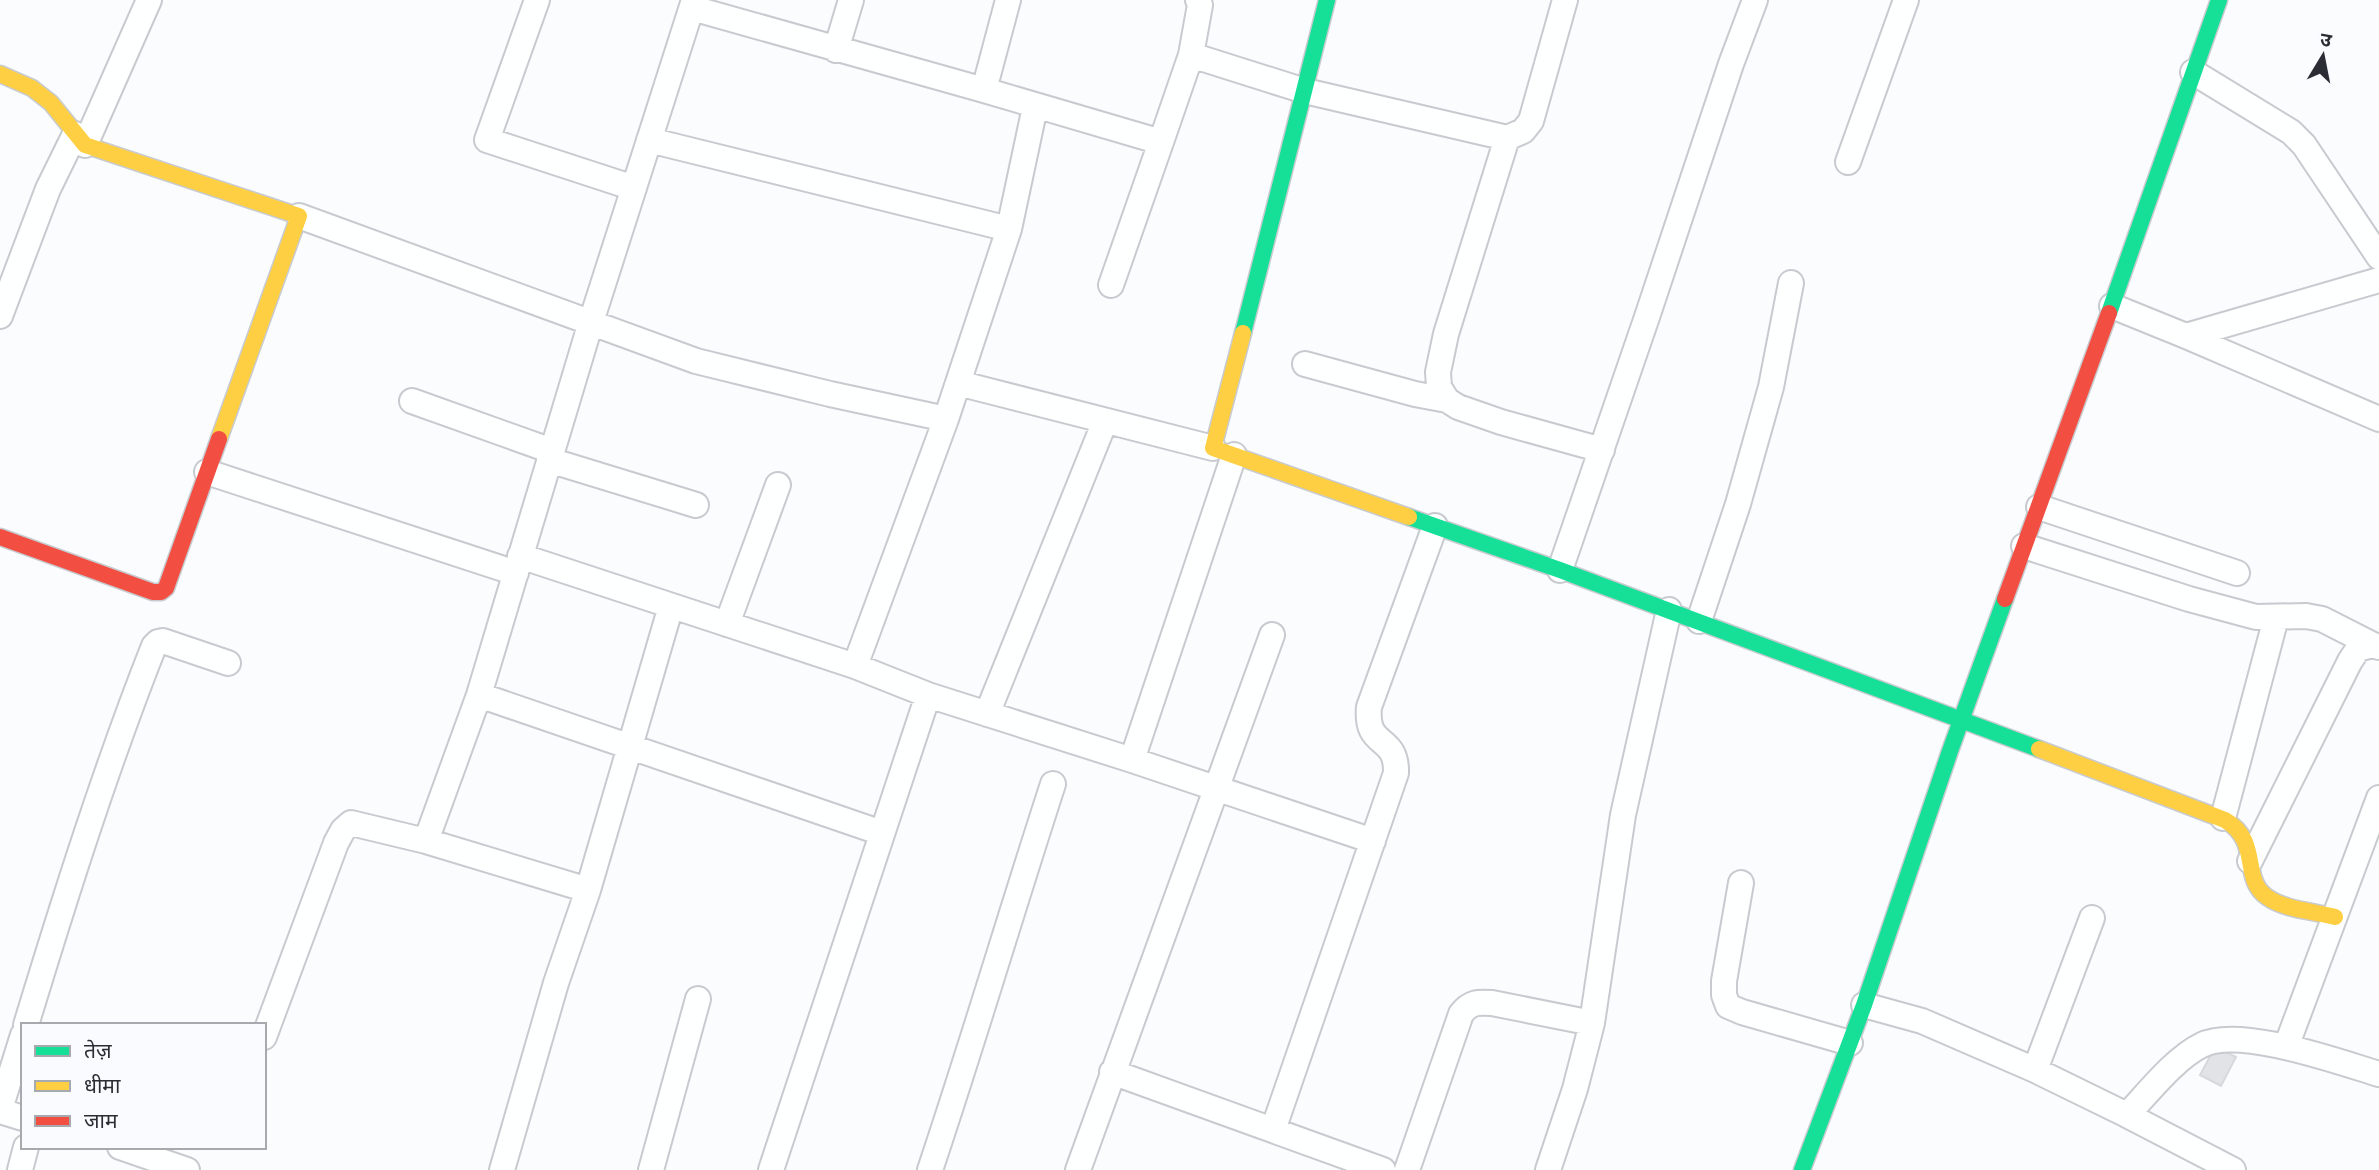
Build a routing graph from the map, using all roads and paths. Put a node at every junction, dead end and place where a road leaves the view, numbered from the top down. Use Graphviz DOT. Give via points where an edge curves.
graph roads {
  1 [pos="149,0"];
  2 [pos="537,0"];
  3 [pos="851,0"];
  4 [pos="1009,0"];
  5 [pos="1198,0"];
  6 [pos="1326,0"];
  7 [pos="1565,0"];
  8 [pos="1755,0"];
  9 [pos="1906,0"];
  10 [pos="2219,0"];
  11 [pos="693,4"];
  12 [pos="836,50"];
  13 [pos="1191,55"];
  14 [pos="2193,72"];
  15 [pos="0,74"];
  16 [pos="984,90"];
  17 [pos="1305,91"];
  18 [pos="1035,107"];
  19 [pos="1507,138"];
  20 [pos="80,139"];
  21 [pos="649,139"];
  22 [pos="1161,142"];
  23 [pos="1848,162"];
  24 [pos="634,188"];
  25 [pos="299,216"];
  26 [pos="1009,229"];
  27 [pos="2379,257"];
  28 [pos="2379,280"];
  29 [pos="1791,283"];
  30 [pos="1111,285"];
  31 [pos="2112,306"];
  32 [pos="0,316"];
  33 [pos="591,322"];
  34 [pos="2186,336"];
  35 [pos="1305,364"];
  36 [pos="958,383"];
  37 [pos="1447,400"];
  38 [pos="412,401"];
  39 [pos="946,419"];
  40 [pos="2379,419"];
  41 [pos="1105,421"];
  42 [pos="1602,450"];
  43 [pos="1224,452"];
  44 [pos="550,456"];
  45 [pos="207,472"];
  46 [pos="778,485"];
  47 [pos="696,505"];
  48 [pos="2039,507"];
  49 [pos="1435,526"];
  50 [pos="0,537"];
  51 [pos="2024,546"];
  52 [pos="518,565"];
  53 [pos="1560,570"];
  54 [pos="2237,573"];
  55 [pos="671,606"];
  56 [pos="1669,610"];
  57 [pos="2276,618"];
  58 [pos="1699,621"];
  59 [pos="727,624"];
  60 [pos="1272,635"];
  61 [pos="2376,646"];
  62 [pos="228,663"];
  63 [pos="855,666"];
  64 [pos="479,695"];
  65 [pos="928,695"];
  66 [pos="988,714"];
  67 [pos="1962,718"];
  68 [pos="631,748"];
  69 [pos="1132,760"];
  70 [pos="1053,784"];
  71 [pos="1216,788"];
  72 [pos="2379,798"];
  73 [pos="2223,818"];
  74 [pos="882,833"];
  75 [pos="426,841"];
  76 [pos="1373,841"];
  77 [pos="2250,861"];
  78 [pos="1741,883"];
  79 [pos="588,890"];
  80 [pos="2335,916"];
  81 [pos="2092,918"];
  82 [pos="698,999"];
  83 [pos="1864,1005"];
  84 [pos="27,1023"];
  85 [pos="1592,1023"];
  86 [pos="266,1032"];
  87 [pos="21,1042"];
  88 [pos="1850,1043"];
  89 [pos="2286,1047"];
  90 [pos="2035,1070"];
  91 [pos="1112,1072"];
  92 [pos="2379,1074"];
  93 [pos="0,1110"];
  94 [pos="2127,1115"];
  95 [pos="21,1117"];
  96 [pos="1273,1130"];
  97 [pos="25,1149"];
  98 [pos="127,1149"];
  99 [pos="20,1170"];
  100 [pos="187,1170"];
  101 [pos="502,1170"];
  102 [pos="651,1170"];
  103 [pos="771,1170"];
  104 [pos="930,1170"];
  105 [pos="1078,1170"];
  106 [pos="1383,1170"];
  107 [pos="1407,1170"];
  108 [pos="1548,1170"];
  109 [pos="1802,1170"];
  110 [pos="2233,1170"];
  1 -- 20 [label="street"];
  2 -- 24 [label="street" via="487,140"];
  3 -- 12 [label="street"];
  4 -- 16 [label="street"];
  5 -- 13 [label="street"];
  6 -- 17 [label="street"];
  7 -- 19 [label="street" via="1531,121 1523,131"];
  8 -- 42 [label="street"];
  9 -- 23 [label="street"];
  10 -- 14 [label="street"];
  11 -- 12 [label="street"];
  11 -- 21 [label="street"];
  12 -- 16 [label="street"];
  13 -- 17 [label="street"];
  13 -- 22 [label="street"];
  14 -- 27 [label="street" via="2291,132"];
  14 -- 31 [label="street"];
  15 -- 20 [label="street" via="32,88 51,103"];
  16 -- 18 [label="street"];
  17 -- 19 [label="street"];
  17 -- 43 [label="street"];
  18 -- 22 [label="street"];
  18 -- 26 [label="street"];
  19 -- 37 [label="street" via="1446,334 1438,372 1439,387"];
  20 -- 25 [label="street"];
  20 -- 32 [label="street" via="48,189"];
  21 -- 24 [label="street"];
  21 -- 26 [label="street"];
  22 -- 30 [label="street"];
  24 -- 33 [label="street"];
  25 -- 33 [label="street"];
  25 -- 45 [label="street"];
  26 -- 36 [label="street"];
  28 -- 34 [label="street"];
  29 -- 58 [label="street" via="1769,398"];
  31 -- 34 [label="street"];
  31 -- 48 [label="street"];
  33 -- 39 [label="street" via="696,360"];
  33 -- 44 [label="street"];
  34 -- 40 [label="street"];
  35 -- 37 [label="street"];
  36 -- 39 [label="street"];
  36 -- 41 [label="street"];
  37 -- 42 [label="street" via="1501,422"];
  38 -- 44 [label="street"];
  39 -- 63 [label="street"];
  41 -- 43 [label="street"];
  41 -- 66 [label="street"];
  42 -- 53 [label="street"];
  43 -- 49 [label="street"];
  43 -- 69 [label="street"];
  44 -- 47 [label="street"];
  44 -- 52 [label="street"];
  45 -- 50 [label="street" via="161,592"];
  45 -- 52 [label="street"];
  46 -- 59 [label="street"];
  48 -- 51 [label="street"];
  48 -- 54 [label="street"];
  49 -- 53 [label="street"];
  49 -- 76 [label="street" via="1369,707 1369,729 1393,751 1396,761"];
  51 -- 57 [label="street" via="2189,599"];
  51 -- 67 [label="street"];
  52 -- 55 [label="street"];
  52 -- 64 [label="street"];
  53 -- 56 [label="street"];
  55 -- 59 [label="street"];
  55 -- 68 [label="street"];
  56 -- 58 [label="street"];
  56 -- 85 [label="street" via="1623,815"];
  57 -- 61 [label="street" via="2322,619"];
  57 -- 73 [label="street"];
  58 -- 67 [label="street"];
  59 -- 63 [label="street"];
  60 -- 71 [label="street"];
  61 -- 77 [label="street" via="2358,649 2350,661"];
  62 -- 84 [label="street" via="163,641 154,646 77,861"];
  63 -- 65 [label="street"];
  64 -- 68 [label="street"];
  64 -- 75 [label="street"];
  65 -- 66 [label="street"];
  65 -- 74 [label="street"];
  66 -- 69 [label="street"];
  67 -- 73 [label="street"];
  67 -- 83 [label="street"];
  68 -- 74 [label="street"];
  68 -- 79 [label="street"];
  69 -- 71 [label="street"];
  70 -- 104 [label="street"];
  71 -- 76 [label="street"];
  71 -- 91 [label="street"];
  72 -- 80 [label="street"];
  73 -- 77 [label="street" via="2247,841"];
  74 -- 103 [label="street"];
  75 -- 79 [label="street"];
  75 -- 86 [label="street" via="351,823 343,830"];
  76 -- 96 [label="street"];
  77 -- 80 [label="street" via="2256,887 2268,898"];
  78 -- 88 [label="street" via="1724,981 1728,1006"];
  79 -- 101 [label="street"];
  80 -- 89 [label="street"];
  81 -- 90 [label="street"];
  82 -- 102 [label="street"];
  83 -- 88 [label="street"];
  83 -- 90 [label="street" via="1922,1021"];
  85 -- 107 [label="street" via="1492,1003 1467,1006"];
  85 -- 108 [label="street"];
  87 -- 93 [label="street"];
  88 -- 109 [label="street"];
  89 -- 92 [label="street"];
  89 -- 94 [label="street" via="2226,1039 2202,1044"];
  90 -- 94 [label="street"];
  91 -- 96 [label="street"];
  91 -- 105 [label="street"];
  93 -- 95 [label="street"];
  94 -- 110 [label="street"];
  96 -- 106 [label="street"];
  97 -- 99 [label="street"];
  98 -- 100 [label="street"];
}
